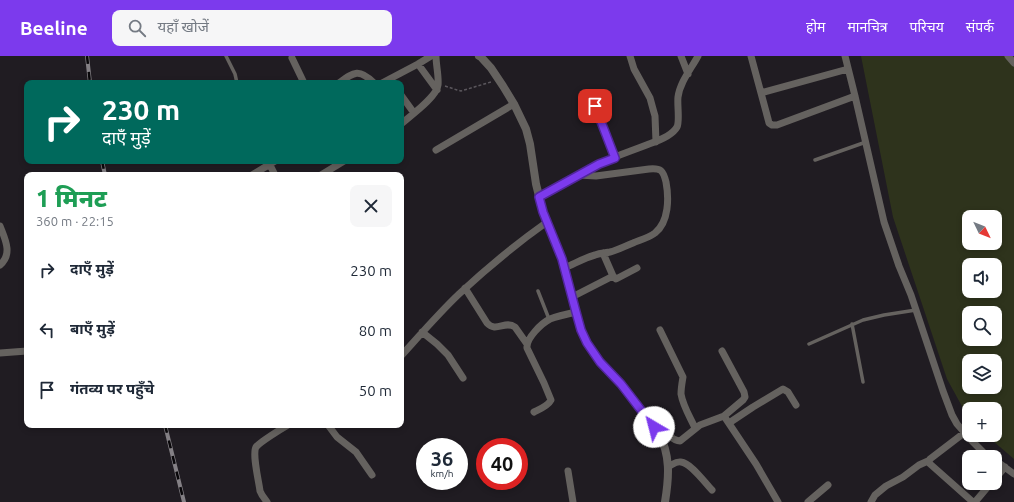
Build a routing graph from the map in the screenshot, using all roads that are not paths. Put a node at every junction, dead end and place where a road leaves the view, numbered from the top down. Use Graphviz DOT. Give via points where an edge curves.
graph roads {
  1 [pos="226,56"];
  2 [pos="431,56"];
  3 [pos="436,56"];
  4 [pos="479,56"];
  5 [pos="630,56"];
  6 [pos="682,56"];
  7 [pos="698,56"];
  8 [pos="751,56"];
  9 [pos="845,56"];
  10 [pos="1008,56"];
  11 [pos="292,58"];
  12 [pos="1014,63"];
  13 [pos="418,64"];
  14 [pos="848,69"];
  15 [pos="688,74"];
  16 [pos="236,80"];
  17 [pos="303,80"];
  18 [pos="343,80"];
  19 [pos="370,80"];
  20 [pos="388,80"];
  21 [pos="437,87"];
  22 [pos="590,93"];
  23 [pos="761,93"];
  24 [pos="856,96"];
  25 [pos="404,99"];
  26 [pos="514,104"];
  27 [pos="414,113"];
  28 [pos="404,121"];
  29 [pos="656,142"];
  30 [pos="866,142"];
  31 [pos="436,150"];
  32 [pos="615,158"];
  33 [pos="815,160"];
  34 [pos="268,164"];
  35 [pos="339,164"];
  36 [pos="256,172"];
  37 [pos="326,172"];
  38 [pos="580,175"];
  39 [pos="539,197"];
  40 [pos="547,222"];
  41 [pos="0,226"];
  42 [pos="603,253"];
  43 [pos="0,265"];
  44 [pos="564,268"];
  45 [pos="637,268"];
  46 [pos="613,276"];
  47 [pos="465,288"];
  48 [pos="538,292"];
  49 [pos="572,297"];
  50 [pos="916,310"];
  51 [pos="576,312"];
  52 [pos="549,319"];
  53 [pos="852,324"];
  54 [pos="660,330"];
  55 [pos="422,332"];
  56 [pos="527,344"];
  57 [pos="809,344"];
  58 [pos="722,351"];
  59 [pos="24,352"];
  60 [pos="0,353"];
  61 [pos="404,353"];
  62 [pos="463,378"];
  63 [pos="863,382"];
  64 [pos="796,405"];
  65 [pos="534,412"];
  66 [pos="724,416"];
  67 [pos="729,423"];
  68 [pos="654,427"];
  69 [pos="283,428"];
  70 [pos="330,428"];
  71 [pos="695,428"];
  72 [pos="962,430"];
  73 [pos="962,435"];
  74 [pos="973,442"];
  75 [pos="981,450"];
  76 [pos="928,461"];
  77 [pos="1002,465"];
  78 [pos="668,466"];
  79 [pos="1005,467"];
  80 [pos="568,471"];
  81 [pos="1002,471"];
  82 [pos="1014,474"];
  83 [pos="372,475"];
  84 [pos="828,485"];
  85 [pos="712,490"];
  86 [pos="985,490"];
  87 [pos="267,502"];
  88 [pos="573,502"];
  89 [pos="665,502"];
  90 [pos="778,502"];
  91 [pos="808,502"];
  92 [pos="871,502"];
  93 [pos="974,502"];
  1 -- 16 [label="lane"];
  2 -- 13 [label="street"];
  3 -- 21 [label="street"];
  4 -- 26 [label="street" via="491,68"];
  5 -- 29 [label="street" via="650,98"];
  6 -- 15 [label="street"];
  7 -- 15 [label="street"];
  8 -- 23 [label="street"];
  9 -- 14 [label="street"];
  10 -- 12 [label="street"];
  11 -- 17 [label="street"];
  13 -- 20 [label="street"];
  13 -- 21 [label="street"];
  14 -- 23 [label="street"];
  14 -- 24 [label="street"];
  15 -- 29 [label="street" via="678,97 677,127"];
  18 -- 19 [label="street" via="355,73 366,75"];
  21 -- 27 [label="street"];
  22 -- 32 [label="street"];
  23 -- 24 [label="street" via="769,123 772,125"];
  24 -- 30 [label="street"];
  25 -- 27 [label="street"];
  26 -- 31 [label="street"];
  26 -- 39 [label="street" via="526,129"];
  27 -- 28 [label="street"];
  29 -- 32 [label="street"];
  30 -- 33 [label="lane"];
  30 -- 50 [label="street" via="884,222"];
  32 -- 38 [label="street"];
  34 -- 36 [label="street"];
  35 -- 37 [label="street"];
  38 -- 39 [label="street"];
  38 -- 42 [label="street" via="596,176 656,168 664,175 668,200 663,223 658,230 644,239"];
  39 -- 40 [label="street"];
  40 -- 44 [label="street"];
  40 -- 47 [label="street" via="497,259"];
  41 -- 43 [label="street" via="7,249 6,259"];
  42 -- 44 [label="street"];
  42 -- 46 [label="street"];
  44 -- 49 [label="street"];
  45 -- 46 [label="street" via="616,279"];
  46 -- 49 [label="street"];
  47 -- 55 [label="street"];
  47 -- 56 [label="street" via="489,326 493,328 512,325"];
  48 -- 52 [label="lane"];
  49 -- 51 [label="street"];
  50 -- 53 [label="lane"];
  50 -- 72 [label="street" via="952,415"];
  51 -- 52 [label="street"];
  51 -- 68 [label="street" via="587,343"];
  52 -- 56 [label="street" via="540,326"];
  53 -- 57 [label="lane"];
  53 -- 63 [label="lane"];
  54 -- 71 [label="street" via="682,375 682,398"];
  55 -- 61 [label="street"];
  55 -- 62 [label="street" via="448,355"];
  56 -- 65 [label="street" via="551,400"];
  58 -- 66 [label="street" via="745,394 743,400"];
  59 -- 60 [label="street"];
  64 -- 67 [label="street" via="783,389"];
  66 -- 67 [label="street"];
  66 -- 71 [label="street"];
  67 -- 90 [label="street"];
  68 -- 71 [label="street" via="678,442"];
  68 -- 78 [label="street" via="661,438"];
  69 -- 87 [label="street" via="258,444 255,450 260,491"];
  70 -- 83 [label="street" via="356,452"];
  73 -- 76 [label="street"];
  74 -- 75 [label="street"];
  76 -- 92 [label="street" via="882,488"];
  76 -- 93 [label="street"];
  77 -- 79 [label="street"];
  78 -- 85 [label="street" via="678,462 686,463"];
  78 -- 89 [label="street"];
  79 -- 81 [label="street"];
  79 -- 82 [label="street"];
  80 -- 88 [label="street"];
  84 -- 91 [label="street"];
  86 -- 93 [label="street"];
}
